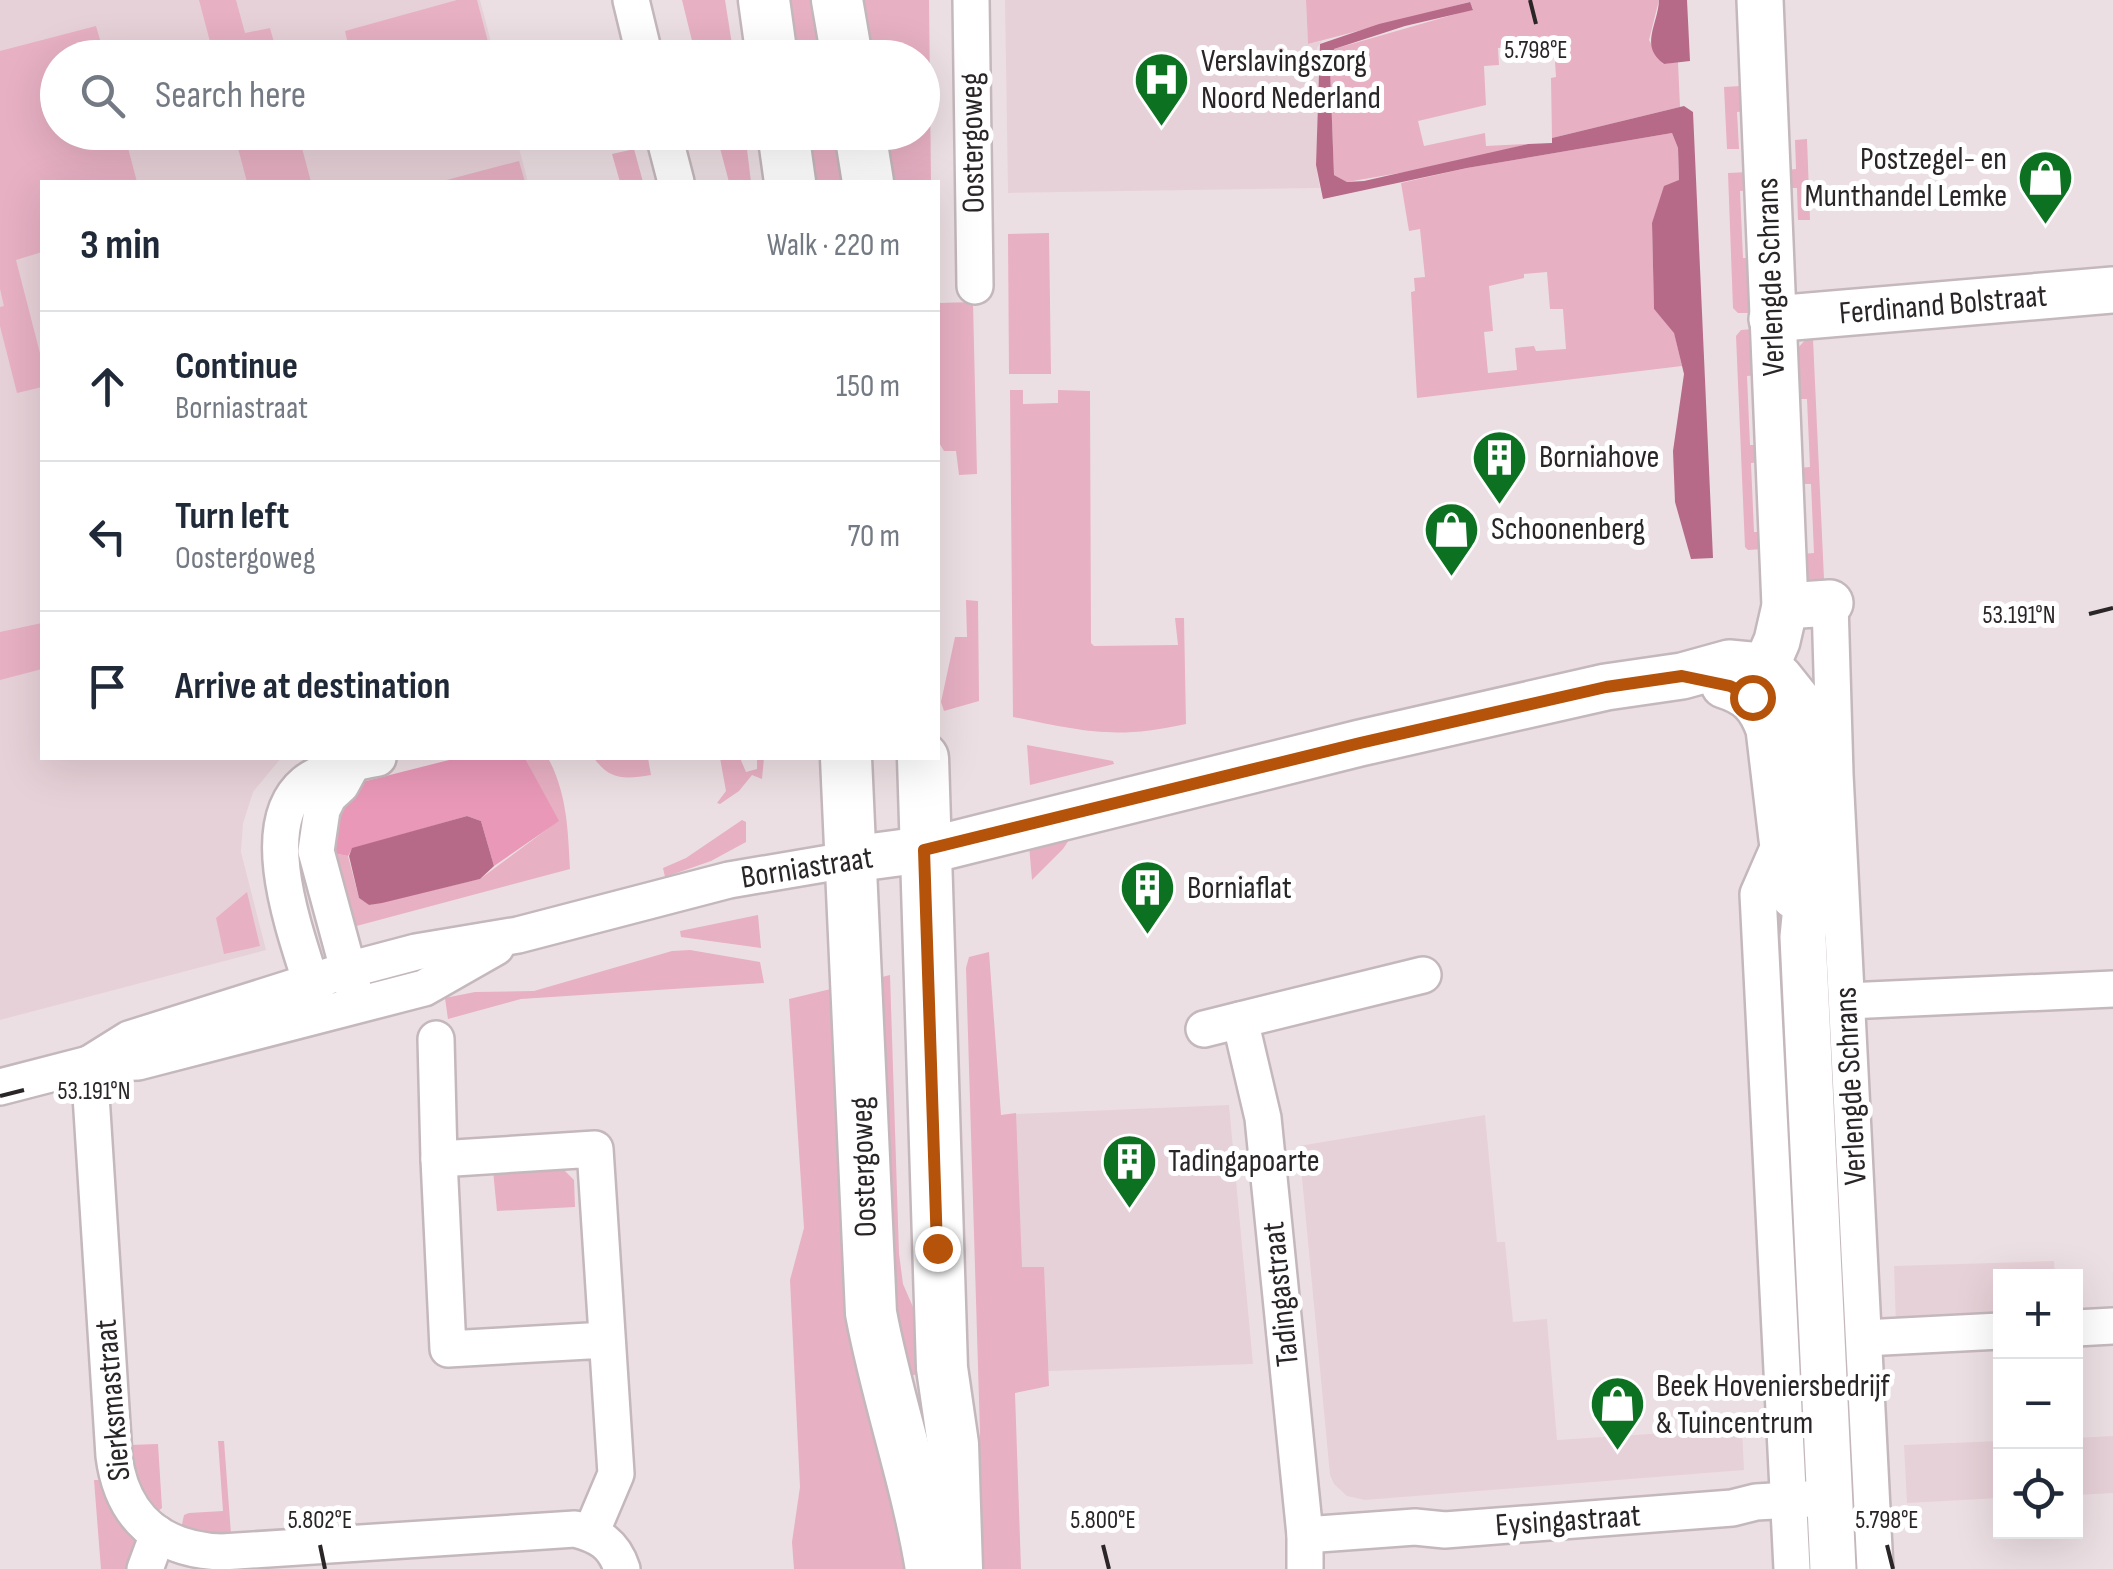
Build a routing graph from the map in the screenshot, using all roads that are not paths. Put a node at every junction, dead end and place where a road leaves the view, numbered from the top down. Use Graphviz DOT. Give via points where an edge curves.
graph roads {
  1 [pos="631,0"];
  2 [pos="764,0"];
  3 [pos="838,0"];
  4 [pos="971,0"];
  5 [pos="1760,0"];
  6 [pos="641,40"];
  7 [pos="770,40"];
  8 [pos="844,40"];
  9 [pos="668,150"];
  10 [pos="785,150"];
  11 [pos="863,150"];
  12 [pos="676,180"];
  13 [pos="790,180"];
  14 [pos="868,180"];
  15 [pos="975,286"];
  16 [pos="2113,290"];
  17 [pos="1772,319"];
  18 [pos="1830,603"];
  19 [pos="1785,606"];
  20 [pos="1759,684"];
  21 [pos="365,760"];
  22 [pos="846,760"];
  23 [pos="923,760"];
  24 [pos="1782,839"];
  25 [pos="924,850"];
  26 [pos="852,859"];
  27 [pos="518,935"];
  28 [pos="1803,937"];
  29 [pos="348,970"];
  30 [pos="1423,975"];
  31 [pos="2113,989"];
  32 [pos="316,997"];
  33 [pos="1846,1001"];
  34 [pos="358,1005"];
  35 [pos="1240,1020"];
  36 [pos="1204,1030"];
  37 [pos="436,1039"];
  38 [pos="89,1064"];
  39 [pos="0,1087"];
  40 [pos="439,1159"];
  41 [pos="2113,1326"];
  42 [pos="2083,1328"];
  43 [pos="1993,1331"];
  44 [pos="1864,1338"];
  45 [pos="606,1340"];
  46 [pos="1809,1499"];
  47 [pos="591,1533"];
  48 [pos="158,1534"];
  49 [pos="1305,1552"];
  50 [pos="144,1569"];
  51 [pos="622,1569"];
  52 [pos="930,1569"];
  53 [pos="957,1569"];
  54 [pos="1792,1569"];
  55 [pos="1834,1569"];
  56 [pos="1875,1569"];
  1 -- 6 [label="street"];
  2 -- 7 [label="main road"];
  3 -- 8 [label="main road"];
  4 -- 15 [label="street, Oostergoweg"];
  5 -- 17 [label="street, Verlengde Schrans"];
  9 -- 12 [label="street"];
  10 -- 13 [label="main road"];
  11 -- 14 [label="main road"];
  16 -- 17 [label="street, Ferdinand Bolstraat"];
  17 -- 19 [label="street, Verlengde Schrans"];
  18 -- 19 [label="street"];
  18 -- 33 [label="street, Verlengde Schrans"];
  19 -- 20 [label="street, Verlengde Schrans"];
  20 -- 24 [label="street, Verlengde Schrans"];
  20 -- 25 [label="street, Borniastraat" via="1682,676 1606,687"];
  20 -- 28 [label="street, Verlengde Schrans" via="1780,677 1809,730 1814,824"];
  21 -- 29 [label="street" via="329,796 316,851"];
  21 -- 32 [label="street" via="306,783 286,811 278,841"];
  22 -- 26 [label="main road, Oostergoweg"];
  23 -- 25 [label="main road"];
  24 -- 28 [label="street, Verlengde Schrans"];
  24 -- 46 [label="street, Verlengde Schrans" via="1758,894"];
  25 -- 26 [label="street, Borniastraat"];
  25 -- 53 [label="main road" via="942,1368 953,1444"];
  26 -- 27 [label="street, Borniastraat" via="729,880"];
  26 -- 52 [label="main road, Oostergoweg" via="871,1313"];
  27 -- 29 [label="street, Borniastraat"];
  27 -- 34 [label="street, Borniastraat" via="424,988"];
  28 -- 46 [label="street, Verlengde Schrans"];
  29 -- 32 [label="street, Borniastraat"];
  29 -- 34 [label="street"];
  30 -- 35 [label="street"];
  31 -- 33 [label="street"];
  32 -- 34 [label="street, Borniastraat"];
  32 -- 38 [label="street, Borniastraat" via="138,1062"];
  33 -- 44 [label="street, Verlengde Schrans"];
  35 -- 36 [label="street"];
  35 -- 49 [label="street, Tadingastraat" via="1263,1118"];
  37 -- 40 [label="street"];
  38 -- 39 [label="street, Borniastraat"];
  38 -- 48 [label="street, Sierksmastraat" via="117,1481 126,1503"];
  40 -- 45 [label="street" via="594,1148"];
  40 -- 45 [label="street" via="448,1349"];
  41 -- 42 [label="street"];
  43 -- 44 [label="street"];
  44 -- 56 [label="street, Verlengde Schrans"];
  45 -- 47 [label="street" via="616,1474"];
  46 -- 49 [label="street, Eysingastraat" via="1415,1528"];
  46 -- 54 [label="street, Verlengde Schrans"];
  46 -- 55 [label="street, Verlengde Schrans"];
  47 -- 48 [label="street, Sierksmastraat" via="554,1528 222,1552 176,1546"];
  47 -- 51 [label="street" via="614,1550"];
  48 -- 50 [label="street"];
}
